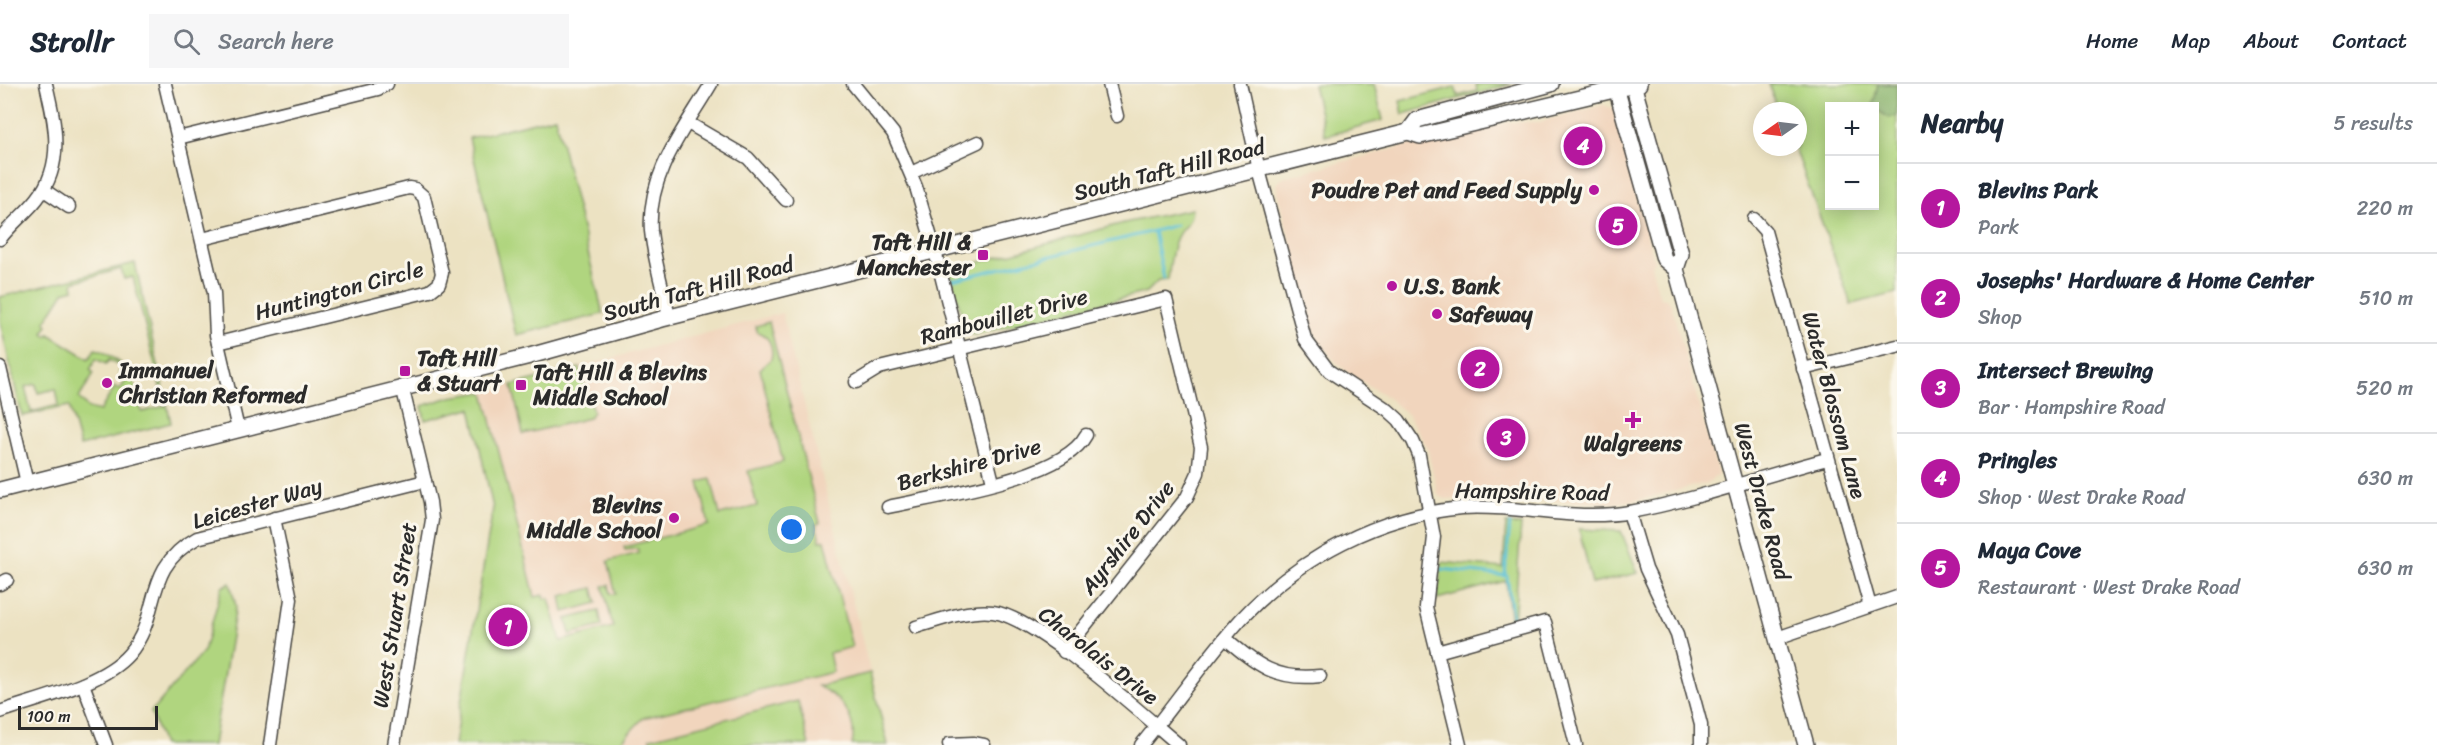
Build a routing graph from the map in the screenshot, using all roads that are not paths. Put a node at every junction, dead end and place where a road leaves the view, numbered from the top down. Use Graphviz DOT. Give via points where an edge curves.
graph roads {
  1 [pos="46,84"];
  2 [pos="165,84"];
  3 [pos="387,84"];
  4 [pos="711,84"];
  5 [pos="853,84"];
  6 [pos="1109,84"];
  7 [pos="1240,84"];
  8 [pos="1551,84"];
  9 [pos="1635,84"];
  10 [pos="1616,87"];
  11 [pos="1117,116"];
  12 [pos="688,123"];
  13 [pos="1408,132"];
  14 [pos="178,138"];
  15 [pos="978,142"];
  16 [pos="1259,170"];
  17 [pos="911,173"];
  18 [pos="44,190"];
  19 [pos="786,200"];
  20 [pos="69,207"];
  21 [pos="1754,219"];
  22 [pos="0,239"];
  23 [pos="202,239"];
  24 [pos="935,251"];
  25 [pos="1676,269"];
  26 [pos="1166,299"];
  27 [pos="669,317"];
  28 [pos="218,343"];
  29 [pos="1897,346"];
  30 [pos="960,348"];
  31 [pos="0,368"];
  32 [pos="1803,369"];
  33 [pos="856,382"];
  34 [pos="402,386"];
  35 [pos="237,429"];
  36 [pos="1086,435"];
  37 [pos="1827,459"];
  38 [pos="425,481"];
  39 [pos="993,482"];
  40 [pos="27,483"];
  41 [pos="1735,485"];
  42 [pos="0,490"];
  43 [pos="888,507"];
  44 [pos="1431,512"];
  45 [pos="1629,512"];
  46 [pos="274,518"];
  47 [pos="1897,597"];
  48 [pos="1870,606"];
  49 [pos="916,627"];
  50 [pos="1225,638"];
  51 [pos="1777,638"];
  52 [pos="1064,652"];
  53 [pos="1437,652"];
  54 [pos="1320,676"];
  55 [pos="83,684"];
  56 [pos="0,712"];
  57 [pos="1156,726"];
  58 [pos="949,744"];
  59 [pos="106,745"];
  60 [pos="270,745"];
  61 [pos="394,745"];
  62 [pos="984,745"];
  63 [pos="1141,745"];
  64 [pos="1179,745"];
  65 [pos="1460,745"];
  66 [pos="1576,745"];
  67 [pos="1701,745"];
  68 [pos="1806,745"];
  1 -- 18 [label="street" via="57,140"];
  2 -- 14 [label="street"];
  3 -- 14 [label="street"];
  4 -- 12 [label="street"];
  5 -- 17 [label="street" via="893,133"];
  6 -- 11 [label="street"];
  7 -- 16 [label="street"];
  8 -- 13 [label="main road, South Taft Hill Road" via="1418,120"];
  9 -- 10 [label="main road, South Taft Hill Road"];
  9 -- 25 [label="main road, West Drake Road" via="1681,254"];
  10 -- 13 [label="main road, South Taft Hill Road" via="1420,136"];
  10 -- 25 [label="main road, West Drake Road" via="1664,259"];
  12 -- 19 [label="street" via="748,158"];
  12 -- 27 [label="street" via="660,172 651,212"];
  13 -- 16 [label="main road, South Taft Hill Road"];
  14 -- 23 [label="street"];
  15 -- 17 [label="street"];
  16 -- 24 [label="main road, South Taft Hill Road"];
  16 -- 44 [label="street" via="1305,339 1329,371 1389,410 1407,430 1419,455"];
  17 -- 24 [label="street"];
  18 -- 20 [label="street"];
  18 -- 22 [label="street"];
  21 -- 32 [label="street, Water Blossom Lane" via="1765,231"];
  23 -- 28 [label="street" via="214,293"];
  23 -- 28 [label="street, Huntington Circle" via="409,188 424,197 442,273 439,284 430,291"];
  24 -- 27 [label="main road, South Taft Hill Road"];
  24 -- 30 [label="street"];
  25 -- 41 [label="main road, West Drake Road"];
  26 -- 30 [label="street, Rambouillet Drive"];
  26 -- 52 [label="street, Ayrshire Drive" via="1199,434 1198,473 1187,497"];
  27 -- 34 [label="main road, South Taft Hill Road"];
  28 -- 35 [label="street"];
  29 -- 32 [label="street"];
  30 -- 33 [label="street, Rambouillet Drive" via="879,368"];
  30 -- 39 [label="street"];
  31 -- 40 [label="street"];
  32 -- 37 [label="street, Water Blossom Lane"];
  34 -- 35 [label="main road, South Taft Hill Road"];
  34 -- 38 [label="street, West Stuart Street"];
  35 -- 40 [label="main road, South Taft Hill Road"];
  36 -- 39 [label="street, Berkshire Drive" via="1081,445 1055,463"];
  37 -- 41 [label="street, Hampshire Road"];
  37 -- 48 [label="street, Water Blossom Lane"];
  38 -- 46 [label="street, Leicester Way"];
  38 -- 61 [label="street, West Stuart Street" via="430,502 430,537"];
  39 -- 43 [label="street, Berkshire Drive"];
  40 -- 42 [label="main road, South Taft Hill Road"];
  41 -- 45 [label="street, Hampshire Road"];
  41 -- 51 [label="main road, West Drake Road"];
  44 -- 45 [label="street, Hampshire Road" via="1485,507"];
  44 -- 50 [label="street, Hampshire Road" via="1392,522 1338,545 1268,594"];
  44 -- 53 [label="street" via="1434,537 1426,607"];
  45 -- 67 [label="street" via="1646,569 1677,635 1701,725"];
  46 -- 55 [label="street, Leicester Way" via="208,534 181,548 157,580 137,644 118,665"];
  46 -- 60 [label="street" via="291,599"];
  47 -- 48 [label="street"];
  48 -- 51 [label="street"];
  49 -- 52 [label="street, Charolais Drive" via="973,612 992,612 1017,618"];
  50 -- 54 [label="street" via="1253,662 1278,675"];
  50 -- 57 [label="street, Hampshire Road"];
  51 -- 68 [label="main road, West Drake Road"];
  52 -- 57 [label="street, Charolais Drive"];
  53 -- 65 [label="street"];
  53 -- 66 [label="street" via="1545,622"];
  55 -- 56 [label="street, Leicester Way"];
  55 -- 59 [label="street"];
  57 -- 63 [label="street, Hampshire Road"];
  57 -- 64 [label="street, Charolais Drive"];
  58 -- 62 [label="street"];
}
